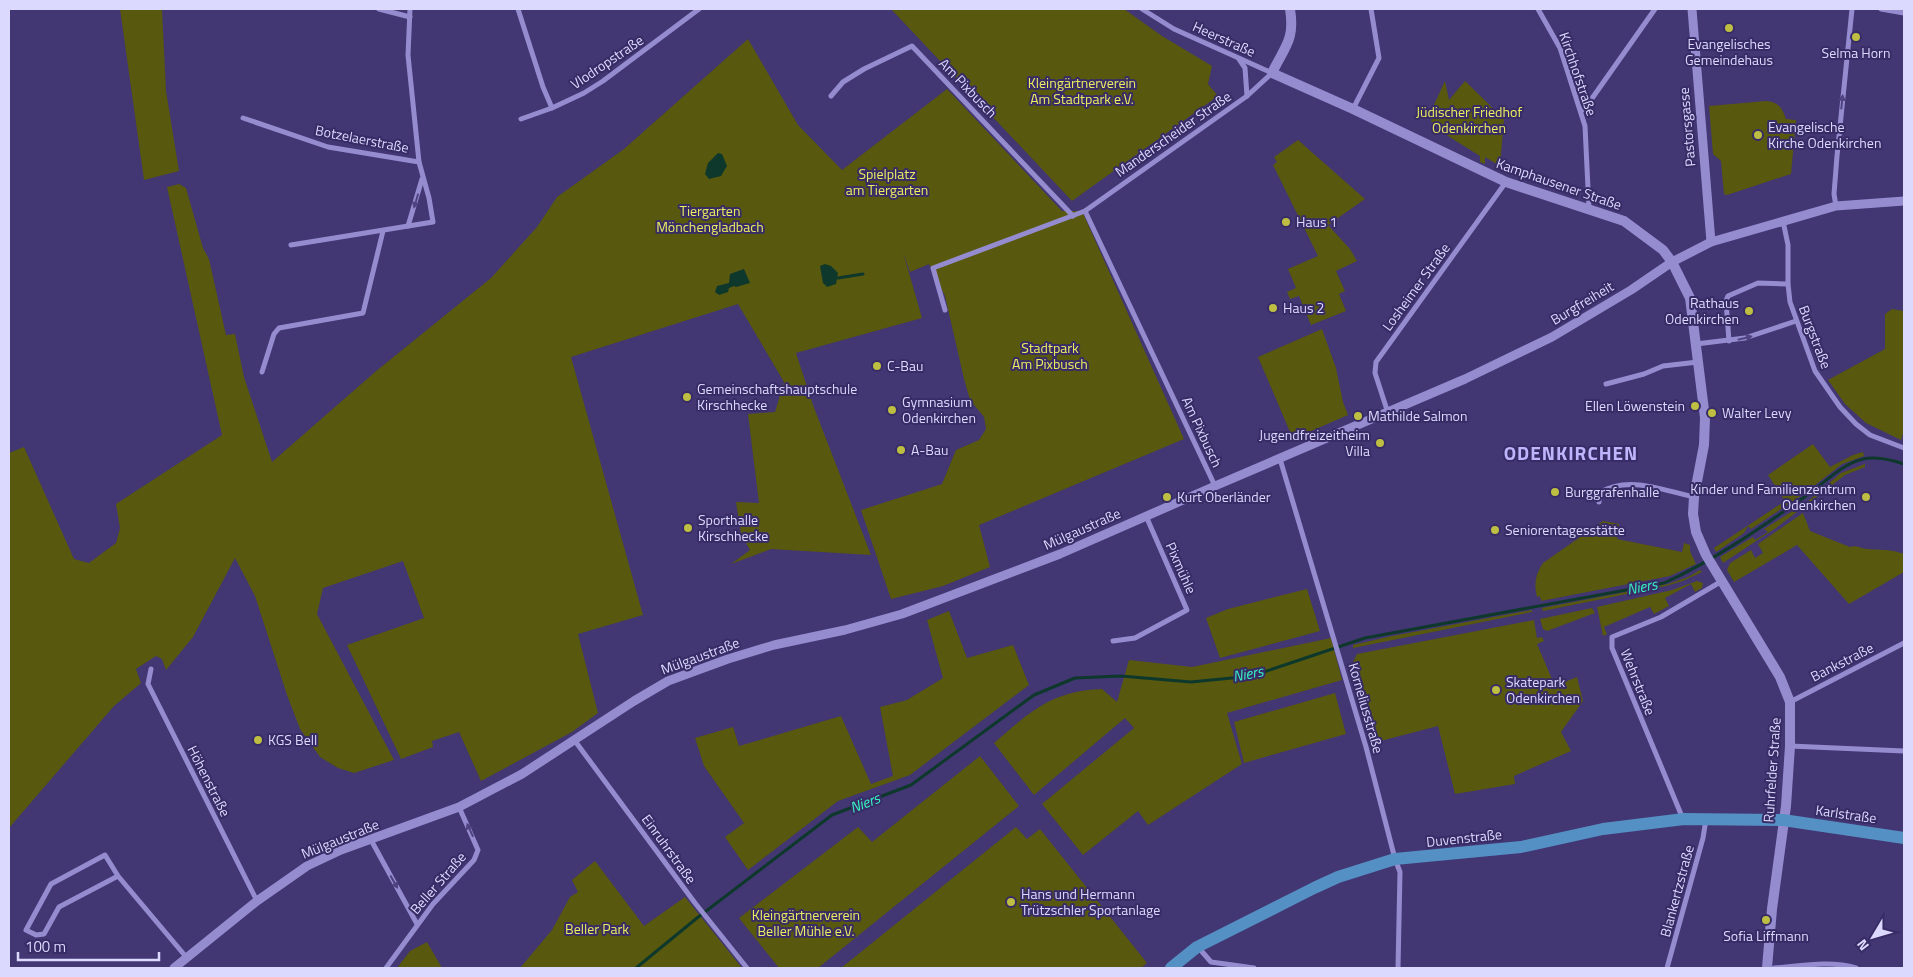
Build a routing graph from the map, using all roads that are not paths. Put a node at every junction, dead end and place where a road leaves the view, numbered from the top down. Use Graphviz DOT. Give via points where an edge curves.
graph roads {
  1 [pos="379,9"];
  2 [pos="410,9"];
  3 [pos="518,9"];
  4 [pos="699,9"];
  5 [pos="1142,9"];
  6 [pos="1290,9"];
  7 [pos="1371,9"];
  8 [pos="1538,9"];
  9 [pos="1655,9"];
  10 [pos="1692,9"];
  11 [pos="1852,9"];
  12 [pos="1881,9"];
  13 [pos="1904,13"];
  14 [pos="410,17"];
  15 [pos="1239,58"];
  16 [pos="1272,73"];
  17 [pos="831,96"];
  18 [pos="1247,96"];
  19 [pos="552,108"];
  20 [pos="1353,109"];
  21 [pos="1581,110"];
  22 [pos="244,118"];
  23 [pos="521,119"];
  24 [pos="419,162"];
  25 [pos="423,176"];
  26 [pos="1506,182"];
  27 [pos="1904,201"];
  28 [pos="1836,206"];
  29 [pos="1589,210"];
  30 [pos="1085,211"];
  31 [pos="1073,216"];
  32 [pos="1783,221"];
  33 [pos="408,226"];
  34 [pos="383,231"];
  35 [pos="1710,242"];
  36 [pos="291,245"];
  37 [pos="1672,262"];
  38 [pos="1788,284"];
  39 [pos="945,310"];
  40 [pos="1796,322"];
  41 [pos="1729,341"];
  42 [pos="1696,344"];
  43 [pos="1699,362"];
  44 [pos="262,372"];
  45 [pos="1606,384"];
  46 [pos="1388,413"];
  47 [pos="1904,448"];
  48 [pos="1280,459"];
  49 [pos="1214,486"];
  50 [pos="1694,497"];
  51 [pos="1599,502"];
  52 [pos="1146,516"];
  53 [pos="1722,581"];
  54 [pos="1113,640"];
  55 [pos="1904,643"];
  56 [pos="151,669"];
  57 [pos="1790,702"];
  58 [pos="575,741"];
  59 [pos="1790,746"];
  60 [pos="1904,752"];
  61 [pos="460,807"];
  62 [pos="1684,819"];
  63 [pos="1706,819"];
  64 [pos="1783,820"];
  65 [pos="1904,838"];
  66 [pos="371,840"];
  67 [pos="1395,860"];
  68 [pos="118,876"];
  69 [pos="257,901"];
  70 [pos="417,924"];
  71 [pos="1197,947"];
  72 [pos="187,958"];
  73 [pos="174,968"];
  74 [pos="386,968"];
  75 [pos="747,968"];
  76 [pos="1171,968"];
  77 [pos="1254,968"];
  78 [pos="1398,968"];
  79 [pos="1667,968"];
  80 [pos="1767,968"];
  81 [pos="1774,968"];
  82 [pos="1856,968"];
  1 -- 14 [label="street"];
  2 -- 14 [label="street"];
  3 -- 19 [label="street"];
  4 -- 19 [label="street, Vlodropstraße" via="603,81"];
  5 -- 15 [label="street, Heerstraße" via="1174,29"];
  6 -- 16 [label="main road" via="1290,39"];
  7 -- 20 [label="street" via="1379,58"];
  8 -- 21 [label="street, Kirchhofstraße" via="1560,48"];
  9 -- 21 [label="street"];
  10 -- 35 [label="street, Pastorsgasse"];
  28 -- 11 [label="street, one-way" via="1836,168"];
  12 -- 13 [label="street"];
  14 -- 24 [label="street" via="408,55"];
  15 -- 16 [label="street, Heerstraße"];
  15 -- 18 [label="street" via="1245,68"];
  16 -- 18 [label="street, Manderscheider Straße"];
  16 -- 20 [label="main road, Kamphausener Straße"];
  17 -- 31 [label="street, Am Pixbusch" via="843,82 912,46"];
  18 -- 30 [label="street, Manderscheider Straße"];
  19 -- 23 [label="street, Vlodropstraße"];
  20 -- 26 [label="main road, Kamphausener Straße"];
  21 -- 29 [label="street, Kirchhofstraße" via="1585,126"];
  22 -- 24 [label="street, Botzelaerstraße" via="328,147"];
  24 -- 25 [label="street"];
  25 -- 33 [label="street, one-way"];
  25 -- 33 [label="street" via="433,222"];
  26 -- 29 [label="main road, Kamphausener Straße"];
  26 -- 46 [label="street, Losheimer Straße" via="1376,362 1375,372"];
  27 -- 28 [label="street, Burgfreiheit"];
  28 -- 32 [label="street, Burgfreiheit"];
  29 -- 37 [label="main road, Kamphausener Straße" via="1624,221 1663,250"];
  30 -- 31 [label="street"];
  30 -- 49 [label="street, Am Pixbusch"];
  31 -- 39 [label="street" via="933,268"];
  32 -- 35 [label="street, Burgfreiheit"];
  32 -- 38 [label="street, Burgstraße" via="1788,245"];
  33 -- 34 [label="street"];
  34 -- 36 [label="street"];
  34 -- 44 [label="street" via="363,313 279,328 274,334"];
  35 -- 37 [label="street, Burgfreiheit"];
  37 -- 42 [label="main road, Kamphausener Straße" via="1690,298"];
  37 -- 46 [label="street, Burgfreiheit" via="1552,337"];
  38 -- 40 [label="street, Burgstraße"];
  38 -- 41 [label="street" via="1758,283 1728,296"];
  41 -- 40 [label="street, one-way"];
  40 -- 47 [label="street, Burgstraße" via="1815,371 1847,416 1870,435"];
  41 -- 42 [label="street"];
  42 -- 43 [label="main road, Kamphausener Straße"];
  43 -- 45 [label="street" via="1663,366"];
  43 -- 50 [label="main road, Ruhrfelder Straße" via="1705,431"];
  46 -- 48 [label="street, Burgfreiheit"];
  48 -- 49 [label="street, Mülgaustraße"];
  48 -- 67 [label="street, Korneliusstraße" via="1366,747"];
  49 -- 52 [label="street, Mülgaustraße"];
  50 -- 51 [label="street" via="1622,484 1599,493"];
  50 -- 53 [label="main road, Ruhrfelder Straße" via="1697,538"];
  52 -- 54 [label="street, Pixmühle" via="1187,610 1135,638"];
  52 -- 58 [label="street, Mülgaustraße" via="1060,554 902,614 774,645 687,673 634,701"];
  53 -- 57 [label="main road, Ruhrfelder Straße" via="1780,677"];
  53 -- 62 [label="street, Wehrstraße" via="1661,616 1612,637 1612,648"];
  55 -- 57 [label="street, Bankstraße"];
  56 -- 69 [label="street, Höhenstraße" via="148,684"];
  57 -- 59 [label="main road, Ruhrfelder Straße"];
  58 -- 61 [label="street, Mülgaustraße"];
  58 -- 75 [label="street, Einruhrstraße"];
  59 -- 60 [label="street"];
  59 -- 64 [label="main road, Ruhrfelder Straße"];
  61 -- 66 [label="street, Mülgaustraße"];
  70 -- 61 [label="street, Beller Straße, one-way" via="474,860 478,850"];
  62 -- 63 [label="main road, Duvenstraße"];
  62 -- 67 [label="main road, Duvenstraße" via="1603,829 1521,847"];
  63 -- 64 [label="main road, Duvenstraße"];
  63 -- 79 [label="street, Blankertzstraße"];
  64 -- 65 [label="main road, Karlstraße"];
  64 -- 80 [label="main road, Ruhrfelder Straße"];
  66 -- 69 [label="street, Mülgaustraße" via="307,866"];
  66 -- 70 [label="street, one-way"];
  67 -- 71 [label="main road, Duvenstraße" via="1338,877"];
  67 -- 78 [label="street, Korneliusstraße" via="1400,872"];
  68 -- 68 [label="street" via="105,855 51,884 26,930 36,935 44,934 59,907"];
  68 -- 72 [label="street"];
  69 -- 72 [label="street, Mülgaustraße"];
  70 -- 74 [label="street, Beller Straße"];
  71 -- 76 [label="main road, Duvenstraße"];
  71 -- 77 [label="street" via="1211,962"];
  72 -- 73 [label="street, Mülgaustraße"];
  81 -- 82 [label="street" via="1828,964"];
}
